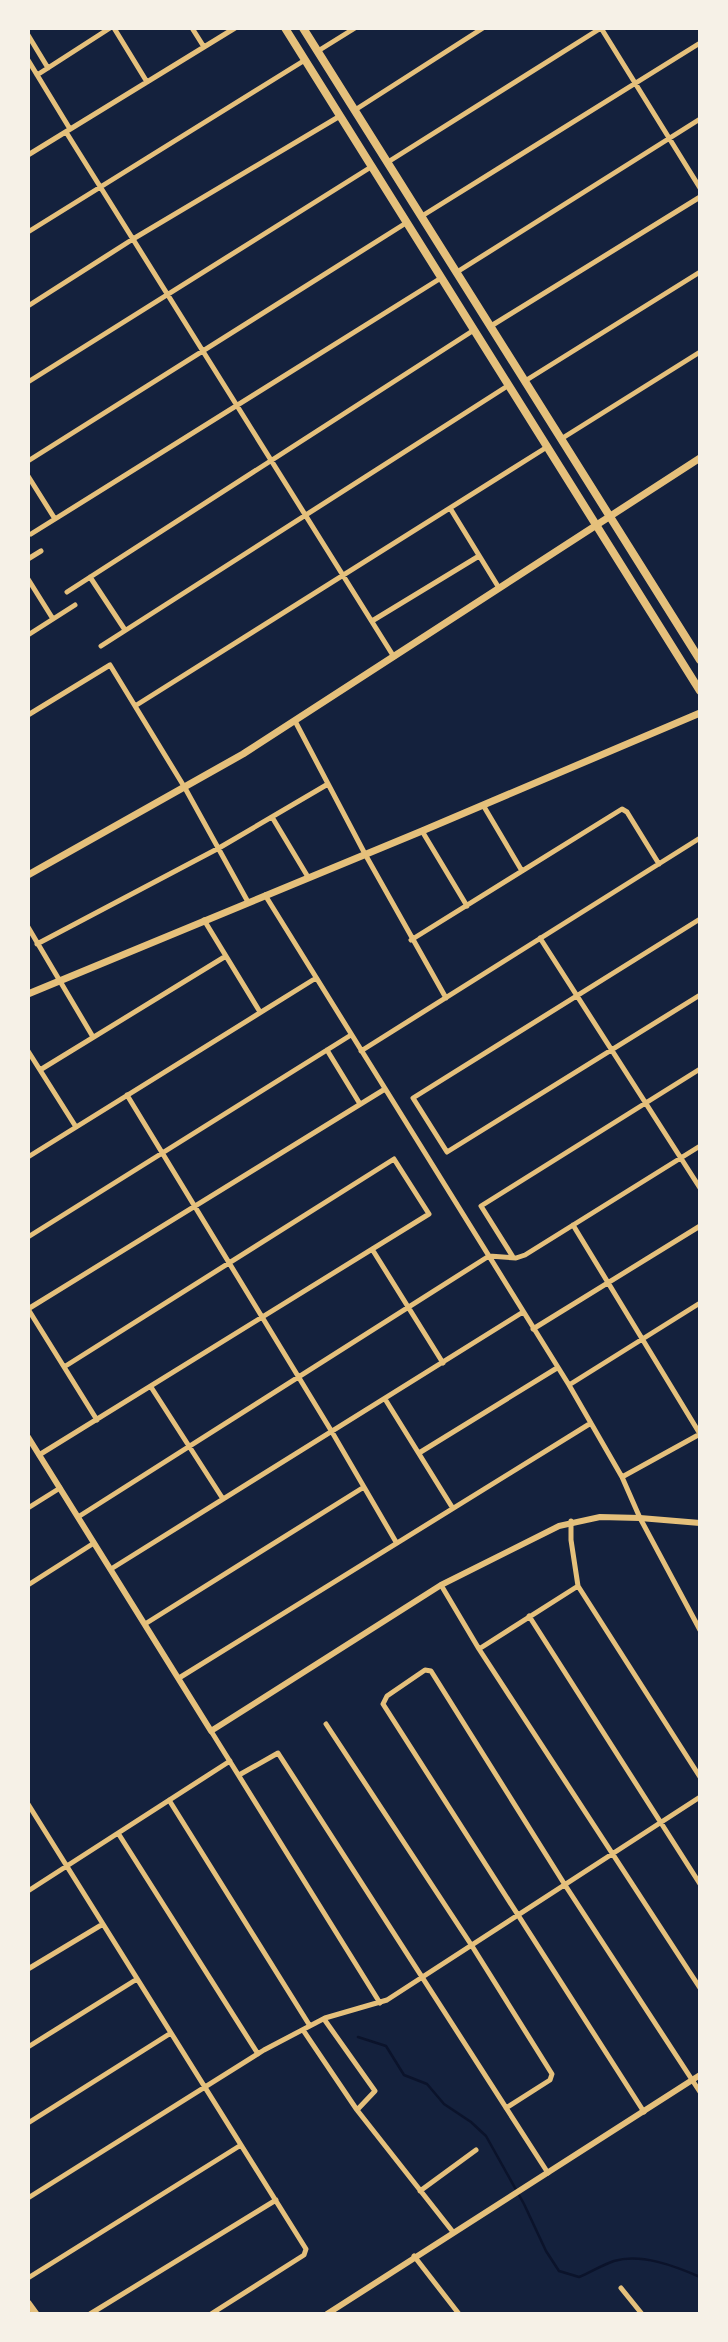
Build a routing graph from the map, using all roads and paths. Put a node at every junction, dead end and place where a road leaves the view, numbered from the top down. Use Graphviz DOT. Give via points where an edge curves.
graph roads {
  1 [pos="112,28"];
  2 [pos="192,28"];
  3 [pos="235,28"];
  4 [pos="285,28"];
  5 [pos="303,28"];
  6 [pos="355,28"];
  7 [pos="483,28"];
  8 [pos="601,28"];
  9 [pos="102,30"];
  10 [pos="28,35"];
  11 [pos="700,43"];
  12 [pos="204,47"];
  13 [pos="318,51"];
  14 [pos="28,60"];
  15 [pos="305,60"];
  16 [pos="48,68"];
  17 [pos="37,75"];
  18 [pos="147,82"];
  19 [pos="635,83"];
  20 [pos="355,110"];
  21 [pos="340,116"];
  22 [pos="700,119"];
  23 [pos="68,131"];
  24 [pos="669,138"];
  25 [pos="28,155"];
  26 [pos="388,162"];
  27 [pos="371,167"];
  28 [pos="101,188"];
  29 [pos="700,188"];
  30 [pos="700,197"];
  31 [pos="422,216"];
  32 [pos="406,223"];
  33 [pos="28,232"];
  34 [pos="133,239"];
  35 [pos="457,272"];
  36 [pos="700,272"];
  37 [pos="441,278"];
  38 [pos="168,294"];
  39 [pos="28,306"];
  40 [pos="491,326"];
  41 [pos="474,330"];
  42 [pos="203,351"];
  43 [pos="700,352"];
  44 [pos="525,381"];
  45 [pos="28,382"];
  46 [pos="509,385"];
  47 [pos="237,405"];
  48 [pos="561,439"];
  49 [pos="547,447"];
  50 [pos="700,458"];
  51 [pos="271,460"];
  52 [pos="28,461"];
  53 [pos="28,476"];
  54 [pos="450,508"];
  55 [pos="305,515"];
  56 [pos="609,516"];
  57 [pos="55,519"];
  58 [pos="596,524"];
  59 [pos="31,534"];
  60 [pos="41,551"];
  61 [pos="480,556"];
  62 [pos="28,559"];
  63 [pos="343,576"];
  64 [pos="90,577"];
  65 [pos="28,579"];
  66 [pos="499,588"];
  67 [pos="67,592"];
  68 [pos="75,605"];
  69 [pos="53,619"];
  70 [pos="372,621"];
  71 [pos="125,630"];
  72 [pos="28,635"];
  73 [pos="101,646"];
  74 [pos="394,657"];
  75 [pos="700,660"];
  76 [pos="700,691"];
  77 [pos="135,706"];
  78 [pos="700,713"];
  79 [pos="28,715"];
  80 [pos="295,721"];
  81 [pos="328,784"];
  82 [pos="185,788"];
  83 [pos="483,805"];
  84 [pos="272,817"];
  85 [pos="422,831"];
  86 [pos="700,838"];
  87 [pos="219,848"];
  88 [pos="365,855"];
  89 [pos="659,864"];
  90 [pos="522,871"];
  91 [pos="28,875"];
  92 [pos="308,877"];
  93 [pos="265,895"];
  94 [pos="248,902"];
  95 [pos="467,906"];
  96 [pos="700,919"];
  97 [pos="204,920"];
  98 [pos="28,927"];
  99 [pos="540,938"];
  100 [pos="411,940"];
  101 [pos="37,944"];
  102 [pos="226,956"];
  103 [pos="316,978"];
  104 [pos="59,981"];
  105 [pos="28,994"];
  106 [pos="577,995"];
  107 [pos="700,995"];
  108 [pos="446,998"];
  109 [pos="260,1013"];
  110 [pos="351,1035"];
  111 [pos="93,1037"];
  112 [pos="327,1050"];
  113 [pos="611,1050"];
  114 [pos="28,1051"];
  115 [pos="361,1051"];
  116 [pos="700,1069"];
  117 [pos="40,1070"];
  118 [pos="385,1089"];
  119 [pos="127,1095"];
  120 [pos="646,1103"];
  121 [pos="360,1104"];
  122 [pos="76,1127"];
  123 [pos="700,1146"];
  124 [pos="162,1153"];
  125 [pos="28,1157"];
  126 [pos="681,1158"];
  127 [pos="700,1188"];
  128 [pos="195,1206"];
  129 [pos="573,1225"];
  130 [pos="700,1226"];
  131 [pos="28,1237"];
  132 [pos="372,1249"];
  133 [pos="489,1256"];
  134 [pos="513,1257"];
  135 [pos="230,1263"];
  136 [pos="608,1282"];
  137 [pos="700,1303"];
  138 [pos="408,1307"];
  139 [pos="28,1309"];
  140 [pos="523,1312"];
  141 [pos="263,1317"];
  142 [pos="533,1329"];
  143 [pos="642,1339"];
  144 [pos="443,1363"];
  145 [pos="64,1367"];
  146 [pos="557,1368"];
  147 [pos="299,1377"];
  148 [pos="569,1385"];
  149 [pos="151,1387"];
  150 [pos="385,1399"];
  151 [pos="97,1420"];
  152 [pos="591,1423"];
  153 [pos="332,1432"];
  154 [pos="700,1434"];
  155 [pos="28,1437"];
  156 [pos="189,1446"];
  157 [pos="419,1453"];
  158 [pos="39,1455"];
  159 [pos="622,1476"];
  160 [pos="364,1487"];
  161 [pos="60,1488"];
  162 [pos="223,1499"];
  163 [pos="452,1507"];
  164 [pos="28,1508"];
  165 [pos="78,1517"];
  166 [pos="640,1518"];
  167 [pos="572,1521"];
  168 [pos="700,1523"];
  169 [pos="396,1542"];
  170 [pos="94,1543"];
  171 [pos="111,1569"];
  172 [pos="28,1585"];
  173 [pos="441,1585"];
  174 [pos="578,1586"];
  175 [pos="529,1616"];
  176 [pos="145,1624"];
  177 [pos="700,1630"];
  178 [pos="479,1648"];
  179 [pos="179,1678"];
  180 [pos="326,1724"];
  181 [pos="212,1731"];
  182 [pos="230,1761"];
  183 [pos="239,1775"];
  184 [pos="700,1777"];
  185 [pos="700,1797"];
  186 [pos="169,1800"];
  187 [pos="28,1804"];
  188 [pos="660,1823"];
  189 [pos="118,1833"];
  190 [pos="614,1853"];
  191 [pos="66,1866"];
  192 [pos="700,1884"];
  193 [pos="565,1885"];
  194 [pos="28,1891"];
  195 [pos="519,1915"];
  196 [pos="103,1923"];
  197 [pos="472,1946"];
  198 [pos="28,1969"];
  199 [pos="137,1979"];
  200 [pos="422,1979"];
  201 [pos="700,1987"];
  202 [pos="380,2003"];
  203 [pos="324,2018"];
  204 [pos="310,2026"];
  205 [pos="303,2030"];
  206 [pos="171,2033"];
  207 [pos="28,2047"];
  208 [pos="258,2054"];
  209 [pos="700,2075"];
  210 [pos="692,2081"];
  211 [pos="205,2086"];
  212 [pos="700,2092"];
  213 [pos="506,2108"];
  214 [pos="357,2110"];
  215 [pos="644,2112"];
  216 [pos="28,2123"];
  217 [pos="242,2145"];
  218 [pos="476,2150"];
  219 [pos="548,2173"];
  220 [pos="420,2191"];
  221 [pos="28,2198"];
  222 [pos="276,2200"];
  223 [pos="453,2232"];
  224 [pos="414,2256"];
  225 [pos="28,2278"];
  226 [pos="621,2288"];
  227 [pos="28,2303"];
  228 [pos="36,2314"];
  229 [pos="90,2314"];
  230 [pos="211,2314"];
  231 [pos="327,2314"];
  232 [pos="459,2314"];
  233 [pos="642,2314"];
  1 -- 9 [label="street"];
  1 -- 18 [label="street"];
  2 -- 12 [label="street"];
  3 -- 12 [label="street"];
  4 -- 15 [label="main road"];
  5 -- 13 [label="main road"];
  6 -- 13 [label="street"];
  7 -- 20 [label="street"];
  8 -- 19 [label="street"];
  8 -- 26 [label="street"];
  9 -- 16 [label="street"];
  10 -- 16 [label="street"];
  11 -- 19 [label="street"];
  12 -- 18 [label="street"];
  13 -- 20 [label="main road"];
  14 -- 17 [label="street"];
  15 -- 21 [label="main road"];
  15 -- 28 [label="street"];
  16 -- 17 [label="street"];
  17 -- 23 [label="street"];
  18 -- 23 [label="street"];
  19 -- 24 [label="street"];
  19 -- 31 [label="street"];
  20 -- 26 [label="main road"];
  21 -- 27 [label="main road"];
  21 -- 34 [label="street"];
  22 -- 24 [label="street"];
  23 -- 25 [label="street"];
  23 -- 28 [label="street"];
  24 -- 29 [label="street"];
  24 -- 35 [label="street"];
  26 -- 31 [label="main road"];
  27 -- 32 [label="main road"];
  27 -- 38 [label="street"];
  28 -- 33 [label="street"];
  28 -- 34 [label="street"];
  30 -- 40 [label="street"];
  31 -- 35 [label="main road"];
  32 -- 37 [label="main road"];
  32 -- 42 [label="street"];
  34 -- 38 [label="street"];
  34 -- 39 [label="street"];
  35 -- 40 [label="main road"];
  36 -- 44 [label="street"];
  37 -- 41 [label="main road"];
  37 -- 47 [label="street"];
  38 -- 42 [label="street"];
  38 -- 45 [label="street"];
  40 -- 44 [label="main road"];
  41 -- 46 [label="main road"];
  41 -- 51 [label="street"];
  42 -- 47 [label="street"];
  42 -- 52 [label="street"];
  43 -- 48 [label="street"];
  44 -- 48 [label="main road"];
  46 -- 49 [label="main road"];
  46 -- 55 [label="street"];
  47 -- 51 [label="street"];
  47 -- 57 [label="street"];
  48 -- 56 [label="main road"];
  49 -- 54 [label="street"];
  49 -- 58 [label="main road"];
  50 -- 56 [label="main road"];
  51 -- 55 [label="street"];
  51 -- 64 [label="street"];
  53 -- 57 [label="street"];
  54 -- 61 [label="street"];
  54 -- 63 [label="street"];
  55 -- 63 [label="street"];
  55 -- 71 [label="street"];
  56 -- 58 [label="main road"];
  56 -- 75 [label="main road"];
  57 -- 59 [label="street"];
  58 -- 66 [label="main road"];
  58 -- 76 [label="main road"];
  60 -- 62 [label="street"];
  61 -- 66 [label="street"];
  61 -- 70 [label="street"];
  63 -- 70 [label="street"];
  63 -- 77 [label="street"];
  64 -- 67 [label="street"];
  64 -- 71 [label="street"];
  65 -- 69 [label="street"];
  66 -- 74 [label="main road"];
  68 -- 69 [label="street"];
  69 -- 72 [label="street"];
  70 -- 74 [label="street"];
  71 -- 73 [label="street"];
  74 -- 80 [label="main road"];
  77 -- 79 [label="street" via="110,665"];
  77 -- 82 [label="street"];
  78 -- 83 [label="main road"];
  80 -- 81 [label="street"];
  80 -- 82 [label="main road"];
  81 -- 84 [label="street"];
  81 -- 88 [label="street"];
  82 -- 87 [label="street"];
  82 -- 91 [label="main road"];
  83 -- 85 [label="main road"];
  83 -- 90 [label="street"];
  84 -- 87 [label="street"];
  84 -- 92 [label="street"];
  85 -- 88 [label="main road"];
  85 -- 95 [label="street"];
  86 -- 89 [label="street"];
  87 -- 94 [label="street"];
  87 -- 101 [label="street"];
  88 -- 92 [label="main road"];
  88 -- 100 [label="street"];
  89 -- 90 [label="street" via="622,809"];
  89 -- 99 [label="street"];
  90 -- 95 [label="street"];
  92 -- 93 [label="main road"];
  93 -- 94 [label="main road"];
  93 -- 103 [label="street"];
  94 -- 97 [label="main road"];
  95 -- 100 [label="street"];
  96 -- 106 [label="street"];
  97 -- 102 [label="street"];
  97 -- 104 [label="main road"];
  98 -- 101 [label="street"];
  99 -- 106 [label="street"];
  99 -- 108 [label="street"];
  100 -- 108 [label="street"];
  101 -- 104 [label="street"];
  102 -- 109 [label="street"];
  102 -- 111 [label="street"];
  103 -- 109 [label="street"];
  103 -- 110 [label="street"];
  104 -- 105 [label="main road"];
  104 -- 111 [label="street"];
  106 -- 113 [label="street"];
  106 -- 113 [label="street" via="413,1098 447,1152"];
  107 -- 113 [label="street"];
  108 -- 115 [label="street"];
  109 -- 119 [label="street"];
  110 -- 112 [label="street"];
  110 -- 115 [label="street"];
  111 -- 117 [label="street"];
  112 -- 121 [label="street"];
  112 -- 124 [label="street"];
  113 -- 120 [label="street"];
  114 -- 117 [label="street"];
  115 -- 118 [label="street"];
  116 -- 120 [label="street"];
  117 -- 122 [label="street"];
  118 -- 121 [label="street"];
  118 -- 133 [label="street"];
  119 -- 122 [label="street"];
  119 -- 124 [label="street"];
  120 -- 126 [label="street"];
  120 -- 134 [label="street" via="481,1206"];
  121 -- 128 [label="street"];
  122 -- 125 [label="street"];
  123 -- 126 [label="street"];
  124 -- 128 [label="street"];
  124 -- 131 [label="street"];
  126 -- 127 [label="street"];
  126 -- 129 [label="street"];
  128 -- 135 [label="street"];
  128 -- 139 [label="street"];
  129 -- 134 [label="street" via="525,1255"];
  129 -- 136 [label="street"];
  130 -- 136 [label="street"];
  132 -- 135 [label="street" via="429,1214 394,1159"];
  132 -- 138 [label="street"];
  132 -- 141 [label="street"];
  133 -- 134 [label="street"];
  133 -- 138 [label="street"];
  133 -- 140 [label="street"];
  135 -- 141 [label="street"];
  135 -- 145 [label="street"];
  136 -- 142 [label="street"];
  136 -- 143 [label="street"];
  137 -- 143 [label="street"];
  138 -- 144 [label="street"];
  138 -- 147 [label="street"];
  139 -- 145 [label="street"];
  140 -- 142 [label="street"];
  140 -- 144 [label="street"];
  141 -- 147 [label="street"];
  141 -- 149 [label="street"];
  142 -- 146 [label="street"];
  143 -- 148 [label="street"];
  143 -- 154 [label="street"];
  144 -- 150 [label="street"];
  145 -- 151 [label="street"];
  146 -- 148 [label="street"];
  146 -- 157 [label="street"];
  147 -- 153 [label="street"];
  147 -- 156 [label="street"];
  148 -- 152 [label="street"];
  149 -- 151 [label="street"];
  149 -- 156 [label="street"];
  150 -- 153 [label="street"];
  150 -- 157 [label="street"];
  151 -- 158 [label="street"];
  152 -- 159 [label="street"];
  152 -- 163 [label="street"];
  153 -- 160 [label="street"];
  153 -- 162 [label="street"];
  154 -- 159 [label="street"];
  155 -- 158 [label="street"];
  156 -- 162 [label="street"];
  156 -- 165 [label="street"];
  157 -- 163 [label="street"];
  158 -- 161 [label="street"];
  159 -- 166 [label="street"];
  160 -- 169 [label="street"];
  160 -- 176 [label="street"];
  161 -- 164 [label="street"];
  161 -- 165 [label="street"];
  162 -- 171 [label="street"];
  163 -- 169 [label="street"];
  165 -- 170 [label="street"];
  166 -- 167 [label="street"];
  166 -- 168 [label="street"];
  166 -- 177 [label="street"];
  167 -- 173 [label="street"];
  167 -- 174 [label="street"];
  169 -- 179 [label="street"];
  170 -- 171 [label="street"];
  170 -- 172 [label="street"];
  171 -- 176 [label="street"];
  173 -- 178 [label="street"];
  173 -- 181 [label="street"];
  174 -- 175 [label="street"];
  174 -- 184 [label="street"];
  175 -- 178 [label="street"];
  175 -- 188 [label="street"];
  176 -- 179 [label="street"];
  178 -- 190 [label="street"];
  179 -- 181 [label="street"];
  180 -- 197 [label="street"];
  181 -- 182 [label="street"];
  182 -- 183 [label="street"];
  182 -- 186 [label="street"];
  183 -- 200 [label="street" via="278,1753"];
  183 -- 202 [label="street"];
  185 -- 188 [label="street"];
  186 -- 189 [label="street"];
  186 -- 204 [label="street"];
  187 -- 191 [label="street"];
  188 -- 190 [label="street"];
  188 -- 192 [label="street"];
  189 -- 191 [label="street"];
  189 -- 208 [label="street"];
  190 -- 193 [label="street"];
  190 -- 201 [label="street"];
  191 -- 194 [label="street"];
  191 -- 196 [label="street"];
  193 -- 195 [label="street"];
  193 -- 195 [label="street" via="430,1671 425,1670 383,1704"];
  193 -- 210 [label="street"];
  195 -- 197 [label="street"];
  195 -- 215 [label="street"];
  196 -- 198 [label="street"];
  196 -- 199 [label="street"];
  197 -- 200 [label="street"];
  197 -- 213 [label="street" via="552,2074 550,2080"];
  199 -- 206 [label="street"];
  199 -- 207 [label="street"];
  200 -- 202 [label="street"];
  200 -- 213 [label="street"];
  202 -- 203 [label="street"];
  203 -- 204 [label="street"];
  203 -- 214 [label="street" via="375,2091"];
  204 -- 205 [label="street"];
  205 -- 208 [label="street"];
  205 -- 214 [label="street"];
  206 -- 211 [label="street"];
  206 -- 216 [label="street"];
  208 -- 211 [label="street"];
  209 -- 210 [label="street"];
  210 -- 212 [label="street"];
  210 -- 215 [label="street"];
  211 -- 217 [label="street"];
  211 -- 221 [label="street"];
  213 -- 219 [label="street"];
  214 -- 220 [label="street"];
  215 -- 219 [label="street"];
  217 -- 222 [label="street"];
  217 -- 225 [label="street"];
  218 -- 220 [label="street"];
  219 -- 223 [label="street"];
  220 -- 223 [label="street"];
  222 -- 229 [label="street"];
  222 -- 230 [label="street" via="305,2253"];
  223 -- 224 [label="street"];
  224 -- 231 [label="street"];
  224 -- 232 [label="street"];
  226 -- 233 [label="street"];
  227 -- 228 [label="main road"];
}
